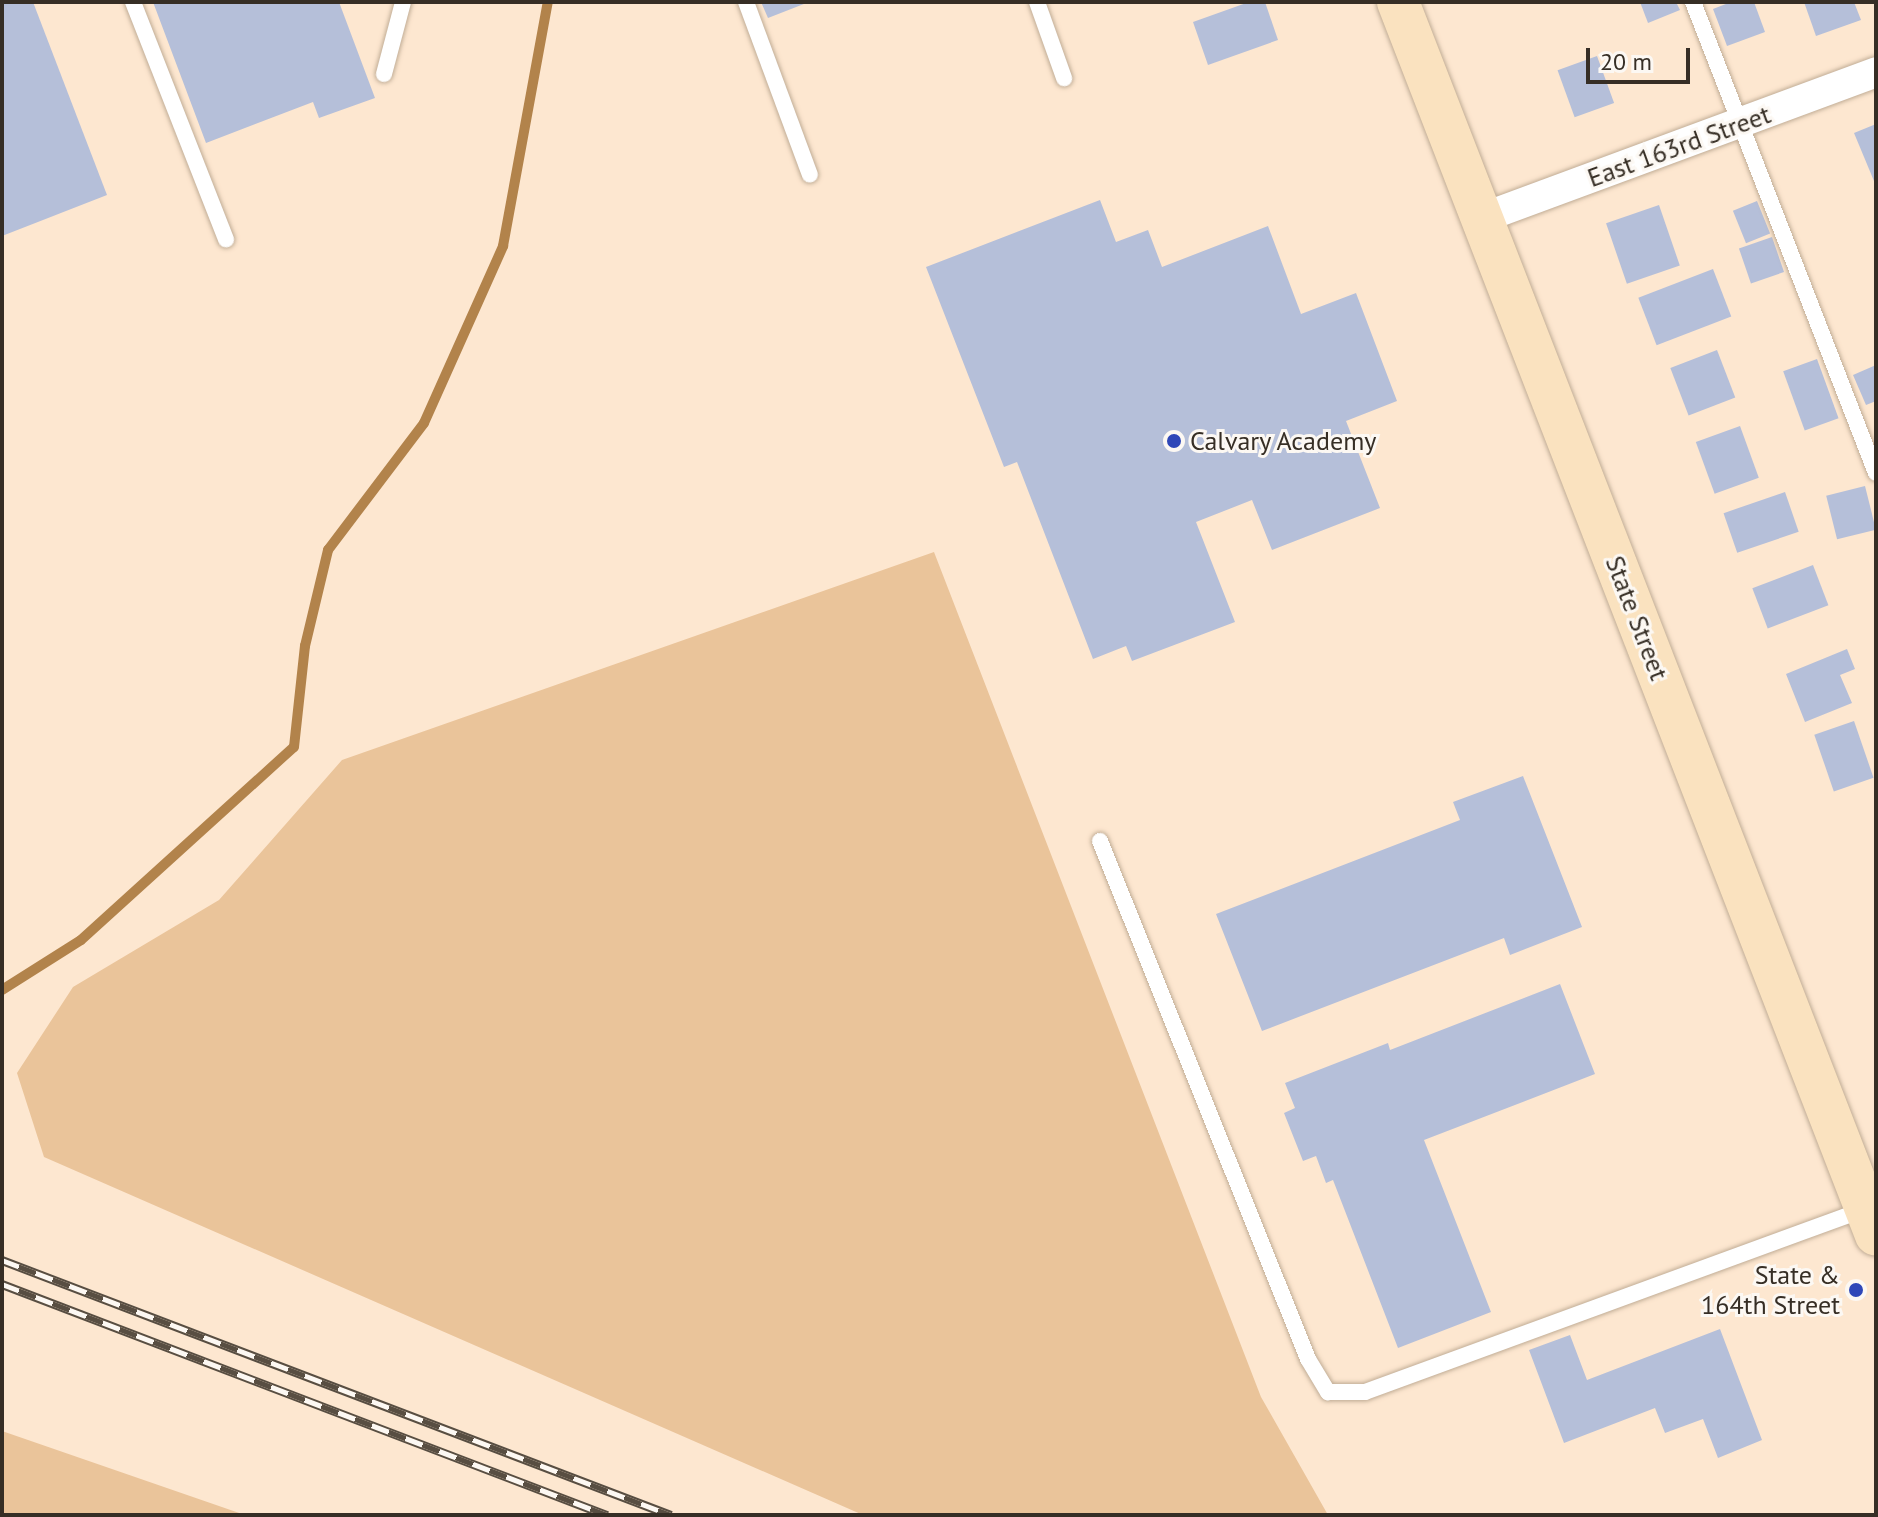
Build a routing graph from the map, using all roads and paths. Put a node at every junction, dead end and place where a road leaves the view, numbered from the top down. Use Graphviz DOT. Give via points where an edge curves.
graph roads {
  1 [pos="133,2"];
  2 [pos="403,2"];
  3 [pos="746,2"];
  4 [pos="1037,2"];
  5 [pos="1398,2"];
  6 [pos="1693,2"];
  7 [pos="1876,72"];
  8 [pos="384,74"];
  9 [pos="1064,78"];
  10 [pos="1740,124"];
  11 [pos="810,175"];
  12 [pos="1482,218"];
  13 [pos="226,239"];
  14 [pos="1876,473"];
  15 [pos="1100,841"];
  16 [pos="1869,1203"];
  1 -- 13 [label="lane"];
  2 -- 8 [label="lane"];
  3 -- 11 [label="lane"];
  4 -- 9 [label="lane"];
  5 -- 12 [label="street, State Street"];
  6 -- 10 [label="lane"];
  7 -- 10 [label="street, East 163rd Street"];
  10 -- 12 [label="street, East 163rd Street"];
  10 -- 14 [label="lane"];
  12 -- 16 [label="street, State Street"];
  15 -- 16 [label="lane" via="1308,1359 1328,1392 1365,1392"];
}
